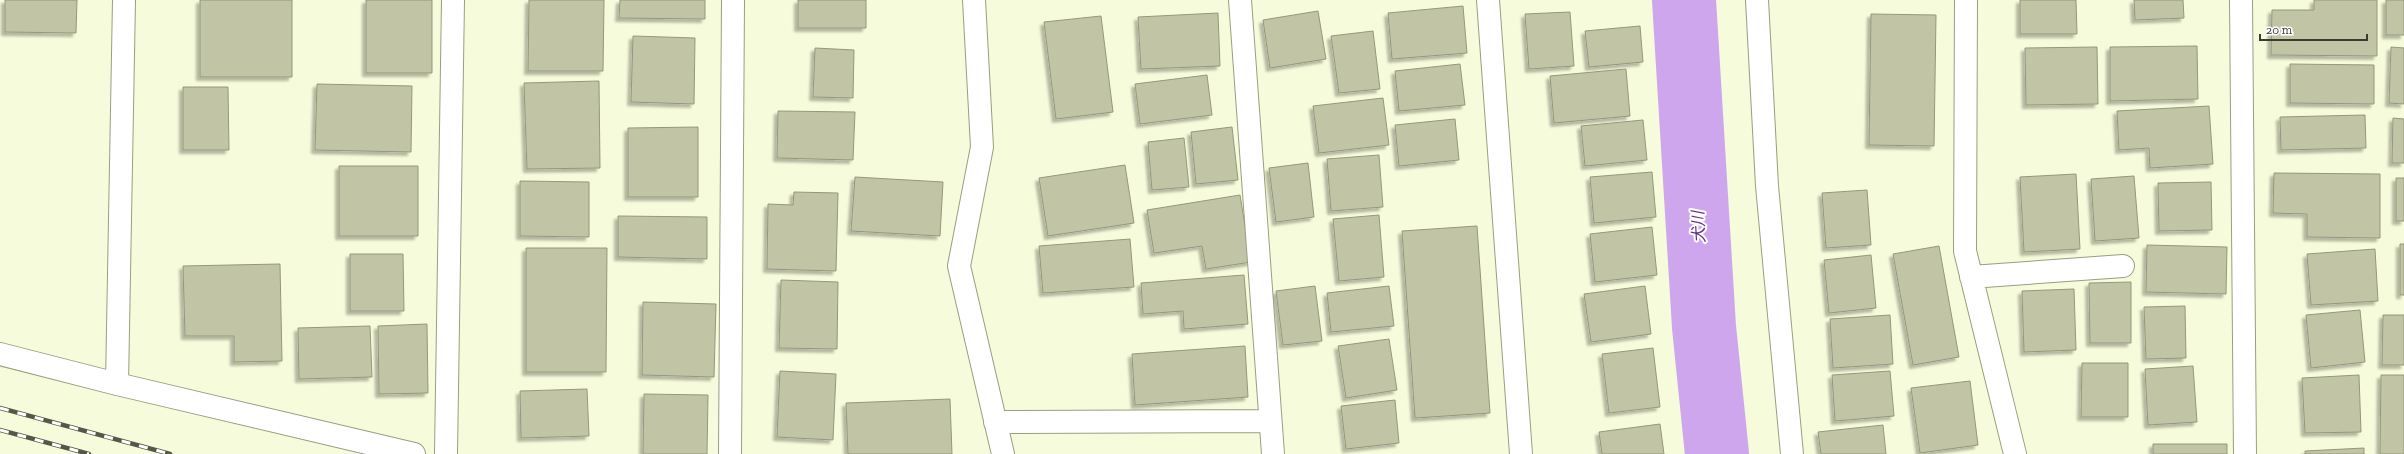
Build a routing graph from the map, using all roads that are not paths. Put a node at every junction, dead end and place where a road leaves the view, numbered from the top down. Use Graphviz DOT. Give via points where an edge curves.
graph roads {
  1 [pos="124,0"];
  2 [pos="453,0"];
  3 [pos="733,0"];
  4 [pos="974,0"];
  5 [pos="1240,0"];
  6 [pos="1488,0"];
  7 [pos="1757,0"];
  8 [pos="1966,0"];
  9 [pos="2241,0"];
  10 [pos="2123,266"];
  11 [pos="1971,277"];
  12 [pos="0,354"];
  13 [pos="117,384"];
  14 [pos="1270,421"];
  15 [pos="995,422"];
  16 [pos="414,454"];
  17 [pos="446,454"];
  18 [pos="730,454"];
  19 [pos="1004,454"];
  20 [pos="1273,454"];
  21 [pos="1521,454"];
  22 [pos="1792,454"];
  23 [pos="2015,454"];
  24 [pos="2245,454"];
  1 -- 13 [label="lane"];
  2 -- 17 [label="lane"];
  3 -- 18 [label="lane"];
  4 -- 15 [label="lane" via="982,147 959,266"];
  5 -- 14 [label="lane"];
  6 -- 21 [label="lane"];
  7 -- 22 [label="lane" via="1767,186"];
  8 -- 11 [label="lane" via="1965,251"];
  9 -- 24 [label="lane"];
  10 -- 11 [label="lane"];
  11 -- 23 [label="lane"];
  12 -- 13 [label="lane"];
  13 -- 16 [label="lane"];
  14 -- 15 [label="lane"];
  14 -- 20 [label="lane"];
  15 -- 19 [label="lane"];
}
